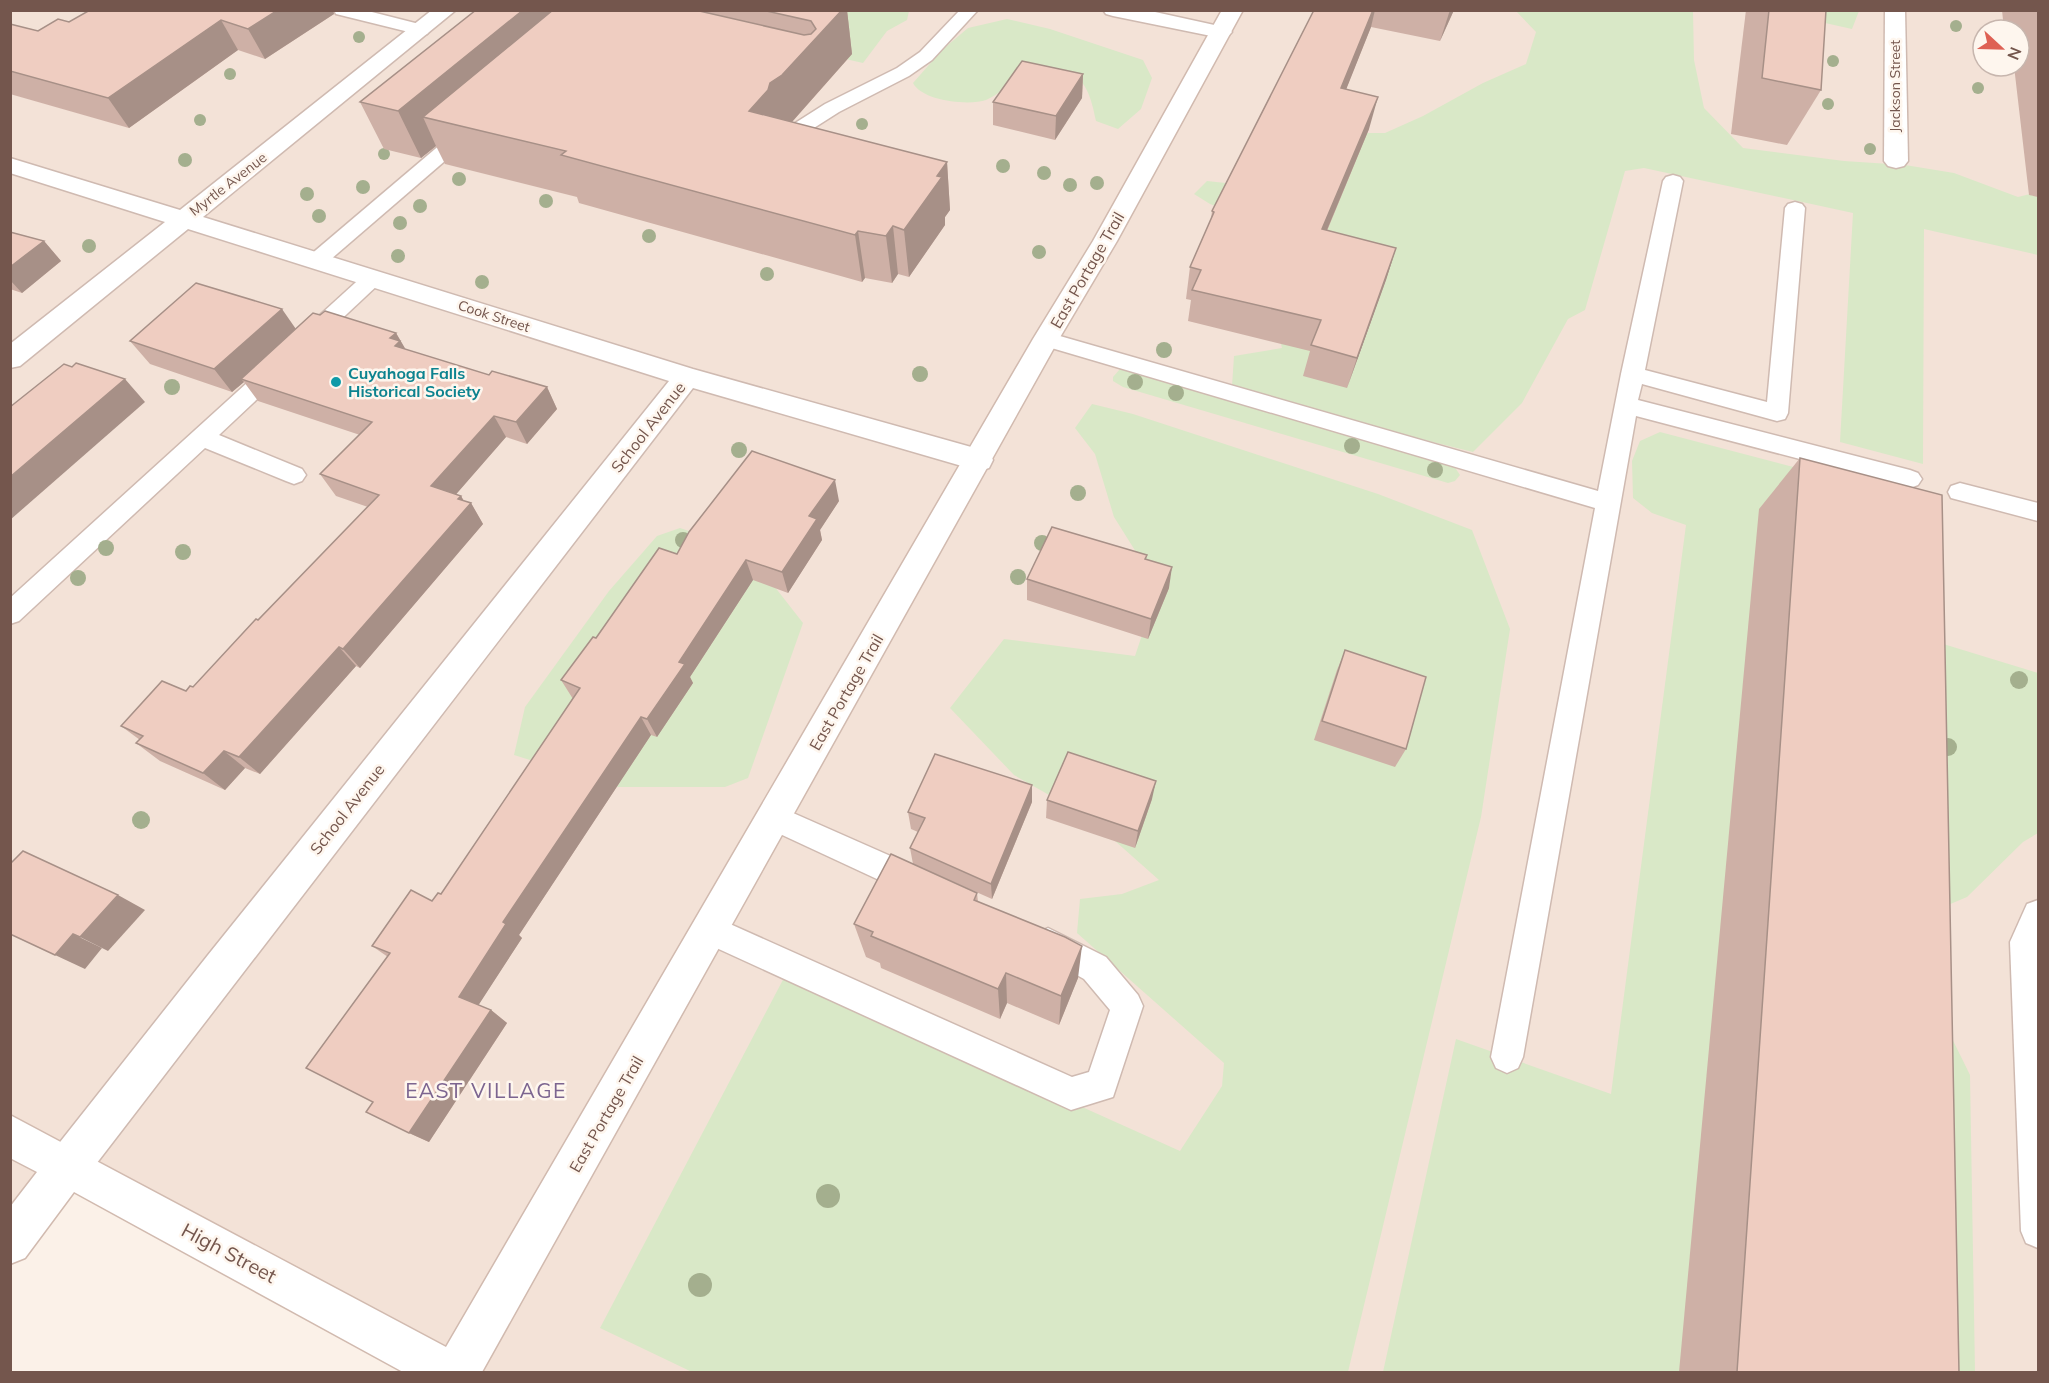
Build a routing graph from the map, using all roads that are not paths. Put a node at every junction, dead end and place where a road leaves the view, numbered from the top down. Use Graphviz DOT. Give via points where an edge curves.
graph roads {
  1 [pos="342,10"];
  2 [pos="446,10"];
  3 [pos="970,10"];
  4 [pos="1113,10"];
  5 [pos="1895,10"];
  6 [pos="1227,21"];
  7 [pos="421,30"];
  8 [pos="482,120"];
  9 [pos="788,136"];
  10 [pos="1896,161"];
  11 [pos="10,165"];
  12 [pos="1673,181"];
  13 [pos="1795,208"];
  14 [pos="185,218"];
  15 [pos="316,261"];
  16 [pos="373,278"];
  17 [pos="1046,339"];
  18 [pos="10,359"];
  19 [pos="1632,374"];
  20 [pos="687,377"];
  21 [pos="1626,405"];
  22 [pos="201,437"];
  23 [pos="978,460"];
  24 [pos="294,475"];
  25 [pos="1910,479"];
  26 [pos="1960,492"];
  27 [pos="1608,502"];
  28 [pos="2038,512"];
  29 [pos="10,614"];
  30 [pos="775,818"];
  31 [pos="947,896"];
  32 [pos="2038,914"];
  33 [pos="1020,929"];
  34 [pos="710,930"];
  35 [pos="1507,1057"];
  36 [pos="10,1136"];
  37 [pos="68,1166"];
  38 [pos="2038,1231"];
  39 [pos="10,1243"];
  40 [pos="447,1372"];
  41 [pos="457,1372"];
  1 -- 7 [label="lane"];
  2 -- 7 [label="street, Myrtle Avenue"];
  3 -- 9 [label="lane" via="926,56 903,72 832,108"];
  4 -- 6 [label="street"];
  5 -- 10 [label="street, Jackson Street"];
  6 -- 17 [label="street, East Portage Trail"];
  7 -- 14 [label="street, Myrtle Avenue"];
  8 -- 15 [label="lane"];
  11 -- 14 [label="street, Cook Street"];
  12 -- 19 [label="lane"];
  13 -- 19 [label="lane" via="1777,413"];
  14 -- 15 [label="street, Cook Street"];
  14 -- 18 [label="street, Myrtle Avenue"];
  15 -- 16 [label="street, Cook Street"];
  16 -- 20 [label="street, Cook Street"];
  16 -- 22 [label="lane"];
  17 -- 23 [label="street, East Portage Trail"];
  17 -- 27 [label="lane"];
  19 -- 21 [label="lane"];
  20 -- 23 [label="street, Cook Street"];
  20 -- 37 [label="street, School Avenue"];
  21 -- 25 [label="lane"];
  21 -- 27 [label="lane"];
  22 -- 24 [label="lane"];
  22 -- 29 [label="lane"];
  23 -- 30 [label="street, East Portage Trail"];
  26 -- 28 [label="lane"];
  27 -- 35 [label="lane"];
  30 -- 31 [label="lane"];
  30 -- 34 [label="street, East Portage Trail"];
  32 -- 38 [label="lane" via="2025,942"];
  33 -- 34 [label="lane" via="1095,968 1127,1006 1101,1085 1071,1094"];
  34 -- 41 [label="street, East Portage Trail"];
  36 -- 37 [label="street, High Street"];
  37 -- 39 [label="street, School Avenue"];
  37 -- 40 [label="street, High Street"];
}
